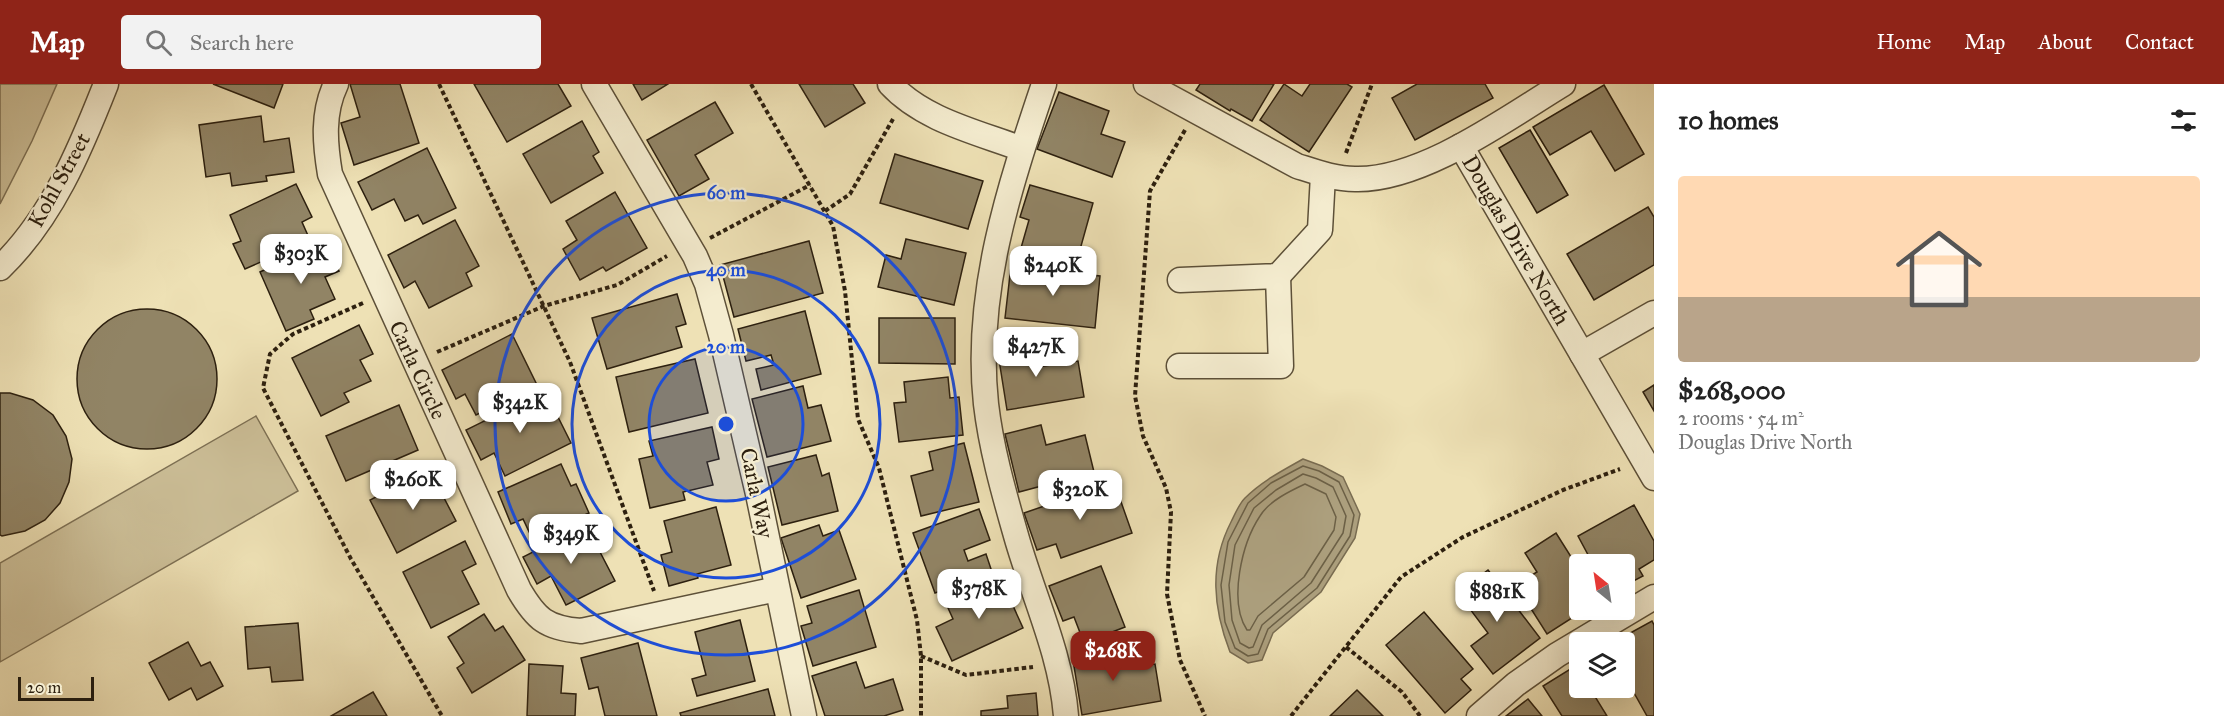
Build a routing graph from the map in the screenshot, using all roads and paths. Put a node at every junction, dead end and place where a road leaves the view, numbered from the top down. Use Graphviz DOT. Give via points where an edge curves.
graph roads {
  1 [pos="106,84"];
  2 [pos="336,84"];
  3 [pos="439,84"];
  4 [pos="594,84"];
  5 [pos="751,84"];
  6 [pos="1044,84"];
  7 [pos="1146,84"];
  8 [pos="1372,84"];
  9 [pos="1563,84"];
  10 [pos="898,91"];
  11 [pos="1196,111"];
  12 [pos="1461,146"];
  13 [pos="1022,149"];
  14 [pos="1330,176"];
  15 [pos="810,185"];
  16 [pos="825,211"];
  17 [pos="690,248"];
  18 [pos="0,268"];
  19 [pos="1278,276"];
  20 [pos="1180,280"];
  21 [pos="383,294"];
  22 [pos="544,306"];
  23 [pos="1654,313"];
  24 [pos="1582,354"];
  25 [pos="415,362"];
  26 [pos="1179,366"];
  27 [pos="1649,469"];
  28 [pos="777,589"];
  29 [pos="1654,597"];
  30 [pos="663,615"];
  31 [pos="1346,646"];
  32 [pos="921,656"];
  33 [pos="1057,664"];
  34 [pos="442,716"];
  35 [pos="804,716"];
  36 [pos="921,716"];
  37 [pos="1066,716"];
  38 [pos="1205,716"];
  39 [pos="1291,716"];
  40 [pos="1420,716"];
  41 [pos="1479,716"];
  1 -- 18 [label="street, Kohl Street" via="81,147 55,195"];
  2 -- 21 [label="street, Carla Circle" via="326,120 330,174"];
  3 -- 22 [label="path"];
  4 -- 17 [label="street, Carla Way"];
  5 -- 15 [label="path"];
  6 -- 13 [label="street"];
  7 -- 11 [label="street, Douglas Drive North"];
  8 -- 14 [label="path"];
  9 -- 12 [label="street"];
  10 -- 13 [label="street" via="927,113"];
  10 -- 16 [label="path" via="850,194"];
  11 -- 14 [label="street, Douglas Drive North" via="1297,166"];
  11 -- 38 [label="path" via="1150,191 1135,396 1143,436 1166,488 1171,512 1167,594 1180,660"];
  12 -- 14 [label="street, Douglas Drive North" via="1417,168 1386,177"];
  12 -- 24 [label="street, Douglas Drive North"];
  13 -- 33 [label="street" via="993,255 986,310 986,404 1010,515"];
  14 -- 19 [label="street" via="1320,230"];
  15 -- 16 [label="path"];
  15 -- 17 [label="path"];
  16 -- 32 [label="path" via="833,226 845,291 858,419 879,468 917,620"];
  17 -- 22 [label="path" via="661,258 617,285"];
  17 -- 28 [label="street, Carla Way" via="708,284"];
  19 -- 20 [label="street"];
  19 -- 26 [label="street" via="1281,366"];
  21 -- 25 [label="street, Carla Circle"];
  21 -- 34 [label="path" via="293,334 270,354 263,388 351,559"];
  22 -- 25 [label="path"];
  22 -- 30 [label="path" via="570,362"];
  23 -- 24 [label="street"];
  24 -- 27 [label="street, Douglas Drive North"];
  25 -- 30 [label="street, Carla Circle" via="530,608 561,630 581,631"];
  27 -- 31 [label="path" via="1563,490 1463,537 1401,577"];
  28 -- 30 [label="street, Carla Circle"];
  28 -- 35 [label="street, Carla Way"];
  29 -- 41 [label="street" via="1557,655"];
  31 -- 39 [label="path"];
  31 -- 40 [label="path" via="1401,692"];
  32 -- 33 [label="path" via="966,675"];
  32 -- 36 [label="path"];
  33 -- 37 [label="street"];
}
